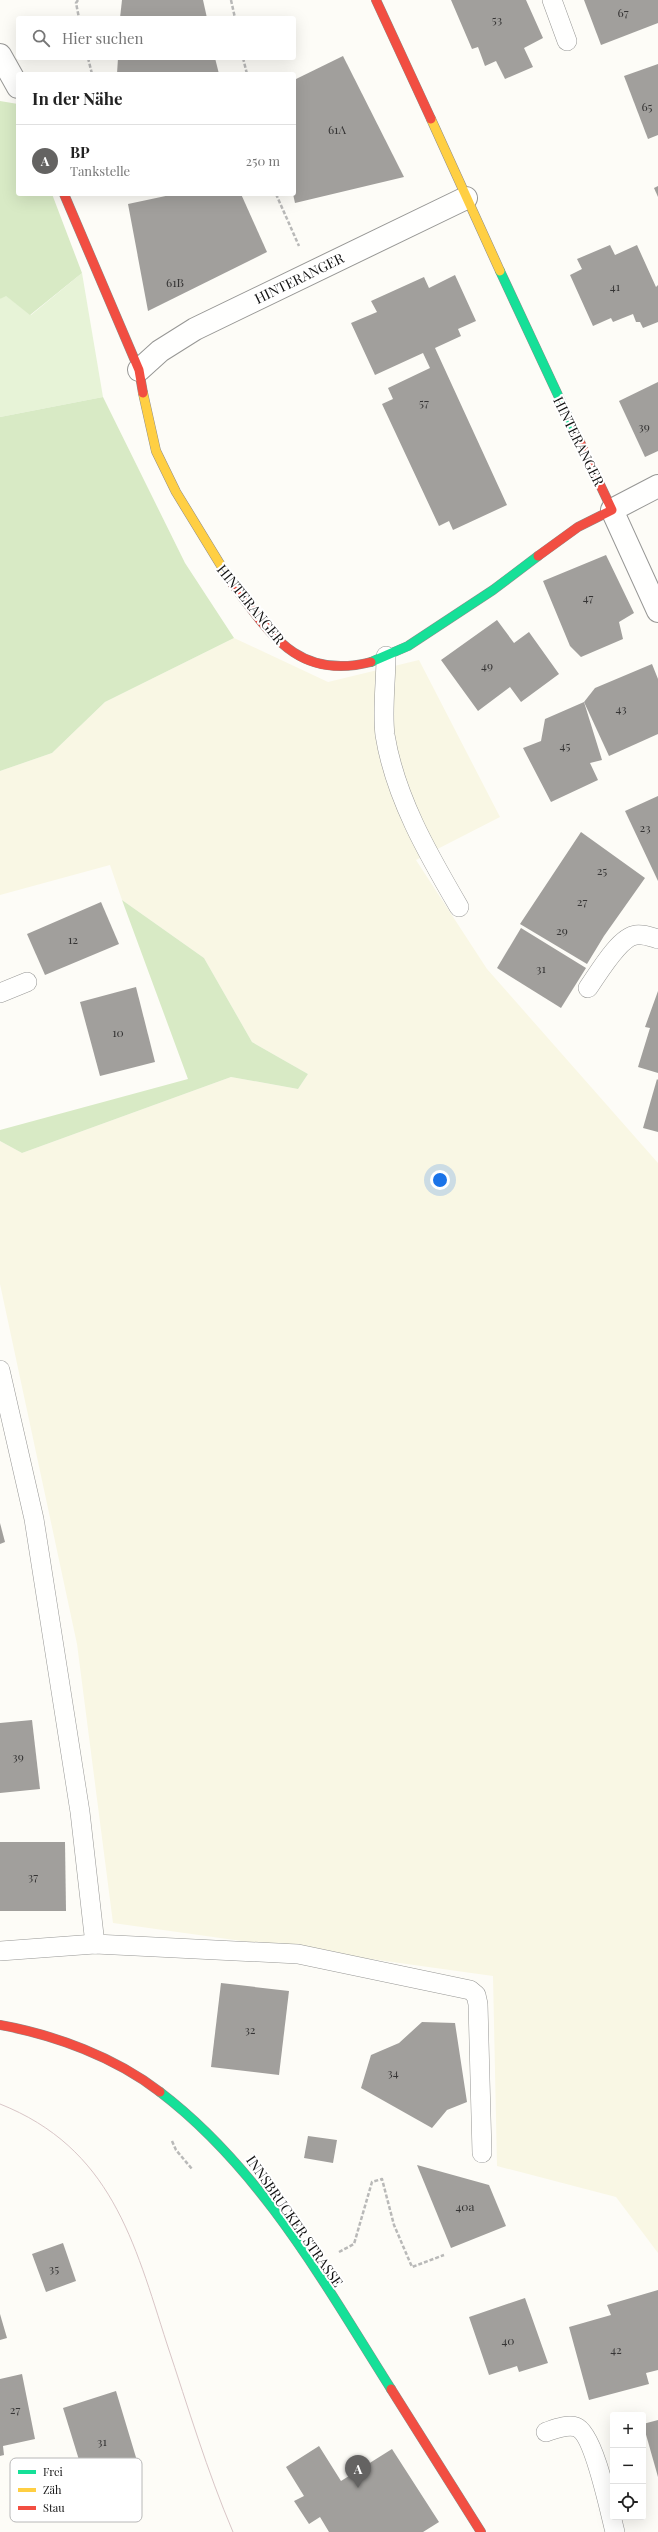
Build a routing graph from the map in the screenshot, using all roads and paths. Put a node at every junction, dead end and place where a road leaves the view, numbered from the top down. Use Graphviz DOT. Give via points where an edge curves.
graph roads {
  1 [pos="78,0"];
  2 [pos="231,0"];
  3 [pos="376,0"];
  4 [pos="552,0"];
  5 [pos="79,16"];
  6 [pos="235,16"];
  7 [pos="567,41"];
  8 [pos="0,55"];
  9 [pos="88,60"];
  10 [pos="244,60"];
  11 [pos="92,72"];
  12 [pos="246,72"];
  13 [pos="16,83"];
  14 [pos="65,196"];
  15 [pos="277,196"];
  16 [pos="466,198"];
  17 [pos="311,272"];
  18 [pos="139,370"];
  19 [pos="658,486"];
  20 [pos="612,510"];
  21 [pos="658,611"];
  22 [pos="386,656"];
  23 [pos="459,907"];
  24 [pos="658,939"];
  25 [pos="28,982"];
  26 [pos="588,988"];
  27 [pos="0,993"];
  28 [pos="0,1370"];
  29 [pos="95,1944"];
  30 [pos="0,1951"];
  31 [pos="0,2025"];
  32 [pos="482,2153"];
  33 [pos="339,2252"];
  34 [pos="444,2254"];
  35 [pos="546,2432"];
  36 [pos="481,2532"];
  37 [pos="615,2532"];
  1 -- 5 [label="path" via="76,3"];
  2 -- 6 [label="path"];
  3 -- 16 [label="street, HINTERANGER"];
  4 -- 7 [label="lane"];
  8 -- 13 [label="street"];
  9 -- 11 [label="path"];
  10 -- 12 [label="path"];
  14 -- 18 [label="street, HINTERANGER"];
  15 -- 17 [label="path"];
  16 -- 17 [label="street, HINTERANGER"];
  16 -- 20 [label="street, HINTERANGER"];
  17 -- 18 [label="street, HINTERANGER" via="195,329 160,351"];
  18 -- 22 [label="street, HINTERANGER" via="156,450 176,492 222,571 275,639 303,659 319,664 358,665"];
  19 -- 20 [label="street, HINTERANGER"];
  20 -- 21 [label="street, HINTERANGER"];
  20 -- 22 [label="street, HINTERANGER" via="578,527 430,634"];
  22 -- 23 [label="lane" via="385,734 391,765 415,825"];
  24 -- 26 [label="lane" via="637,935 628,937"];
  25 -- 27 [label="lane"];
  28 -- 29 [label="lane" via="34,1519 80,1812"];
  29 -- 30 [label="lane"];
  29 -- 32 [label="lane" via="298,1954 470,1990 476,1996 478,2004"];
  31 -- 36 [label="street, INNSBRUCKER STRASSE" via="82,2048 113,2061 172,2098 232,2156 292,2238"];
  33 -- 34 [label="path" via="354,2244 372,2182 382,2180 394,2225 412,2267"];
  35 -- 37 [label="lane" via="568,2426 582,2431 594,2458"];
}
